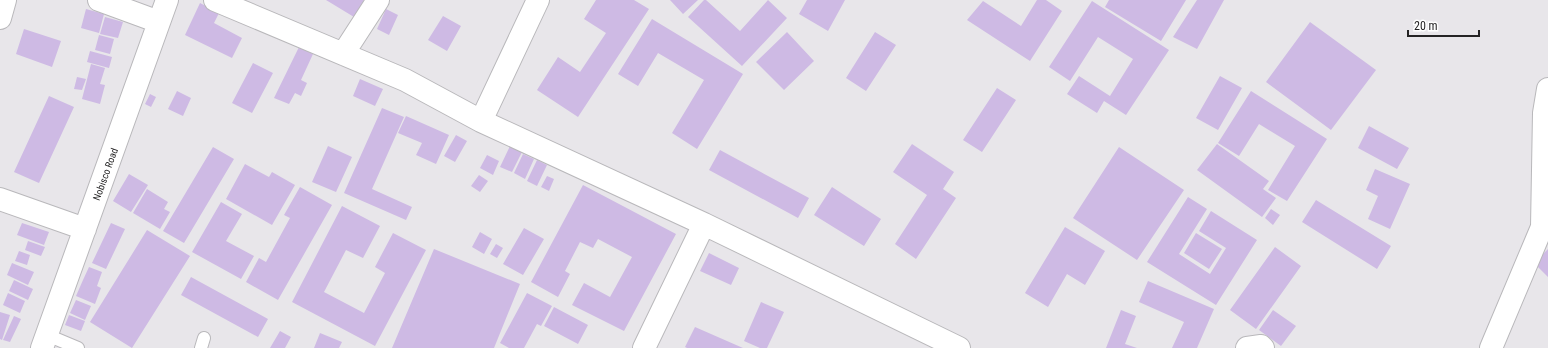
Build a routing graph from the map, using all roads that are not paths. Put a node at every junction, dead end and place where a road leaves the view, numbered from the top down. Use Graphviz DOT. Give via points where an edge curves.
graph roads {
  1 [pos="5,0"];
  2 [pos="99,0"];
  3 [pos="167,0"];
  4 [pos="215,0"];
  5 [pos="378,0"];
  6 [pos="538,0"];
  7 [pos="0,18"];
  8 [pos="159,22"];
  9 [pos="343,54"];
  10 [pos="1548,88"];
  11 [pos="481,121"];
  12 [pos="0,199"];
  13 [pos="704,224"];
  14 [pos="85,229"];
  15 [pos="1545,229"];
  16 [pos="45,342"];
  17 [pos="78,348"];
  18 [pos="644,348"];
  19 [pos="959,348"];
  20 [pos="1247,348"];
  21 [pos="1263,348"];
  22 [pos="1491,348"];
  1 -- 7 [label="street"];
  2 -- 8 [label="street"];
  3 -- 8 [label="street, Nobisco Road"];
  4 -- 9 [label="street"];
  5 -- 9 [label="street"];
  6 -- 11 [label="street"];
  8 -- 14 [label="street, Nobisco Road"];
  9 -- 11 [label="street" via="405,80"];
  10 -- 15 [label="street" via="1544,113"];
  11 -- 13 [label="street"];
  12 -- 14 [label="street"];
  13 -- 18 [label="street"];
  13 -- 19 [label="street"];
  14 -- 16 [label="street, Nobisco Road"];
  15 -- 22 [label="street"];
  16 -- 17 [label="lane"];
  20 -- 21 [label="street"];
}
